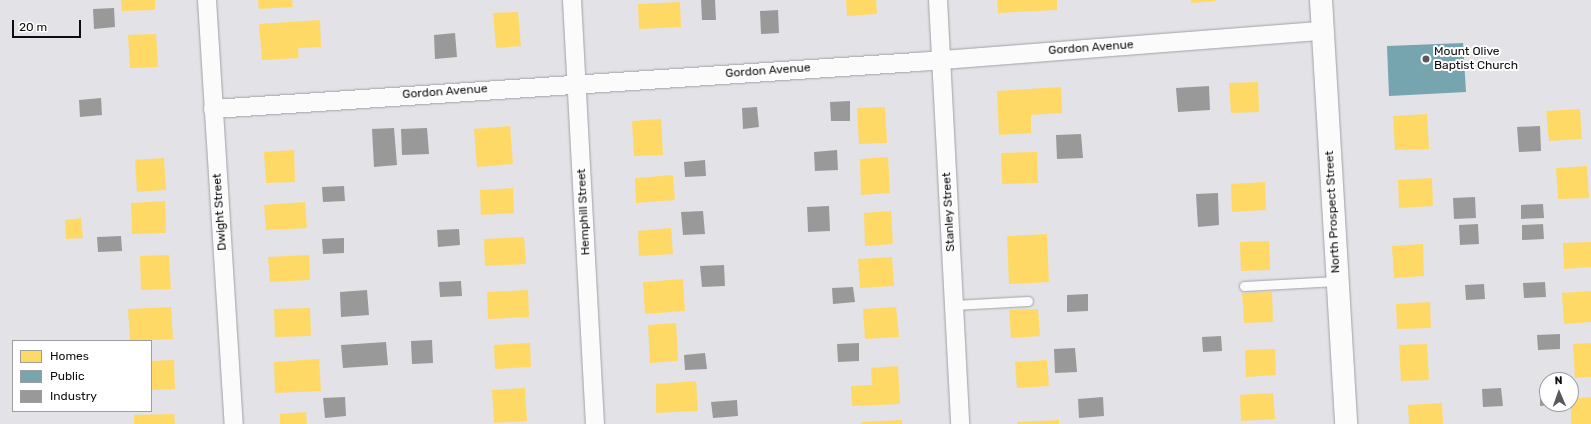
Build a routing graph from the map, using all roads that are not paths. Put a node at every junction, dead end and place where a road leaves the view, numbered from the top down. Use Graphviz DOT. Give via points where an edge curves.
graph roads {
  1 [pos="207,0"];
  2 [pos="572,0"];
  3 [pos="938,0"];
  4 [pos="1321,0"];
  5 [pos="1323,31"];
  6 [pos="941,60"];
  7 [pos="577,83"];
  8 [pos="213,108"];
  9 [pos="1337,281"];
  10 [pos="1244,286"];
  11 [pos="1028,301"];
  12 [pos="954,305"];
  13 [pos="234,424"];
  14 [pos="595,424"];
  15 [pos="960,424"];
  16 [pos="1346,424"];
  1 -- 8 [label="street, Dwight Street"];
  2 -- 7 [label="street, Hemphill Street"];
  3 -- 6 [label="street, Stanley Street"];
  4 -- 5 [label="main road, North Prospect Street"];
  5 -- 6 [label="street, Gordon Avenue"];
  5 -- 9 [label="main road, North Prospect Street"];
  6 -- 7 [label="street, Gordon Avenue"];
  6 -- 12 [label="street, Stanley Street"];
  7 -- 8 [label="street, Gordon Avenue"];
  7 -- 14 [label="street, Hemphill Street"];
  8 -- 13 [label="street, Dwight Street"];
  9 -- 10 [label="lane"];
  9 -- 16 [label="main road, North Prospect Street"];
  11 -- 12 [label="lane"];
  12 -- 15 [label="street, Stanley Street"];
}
